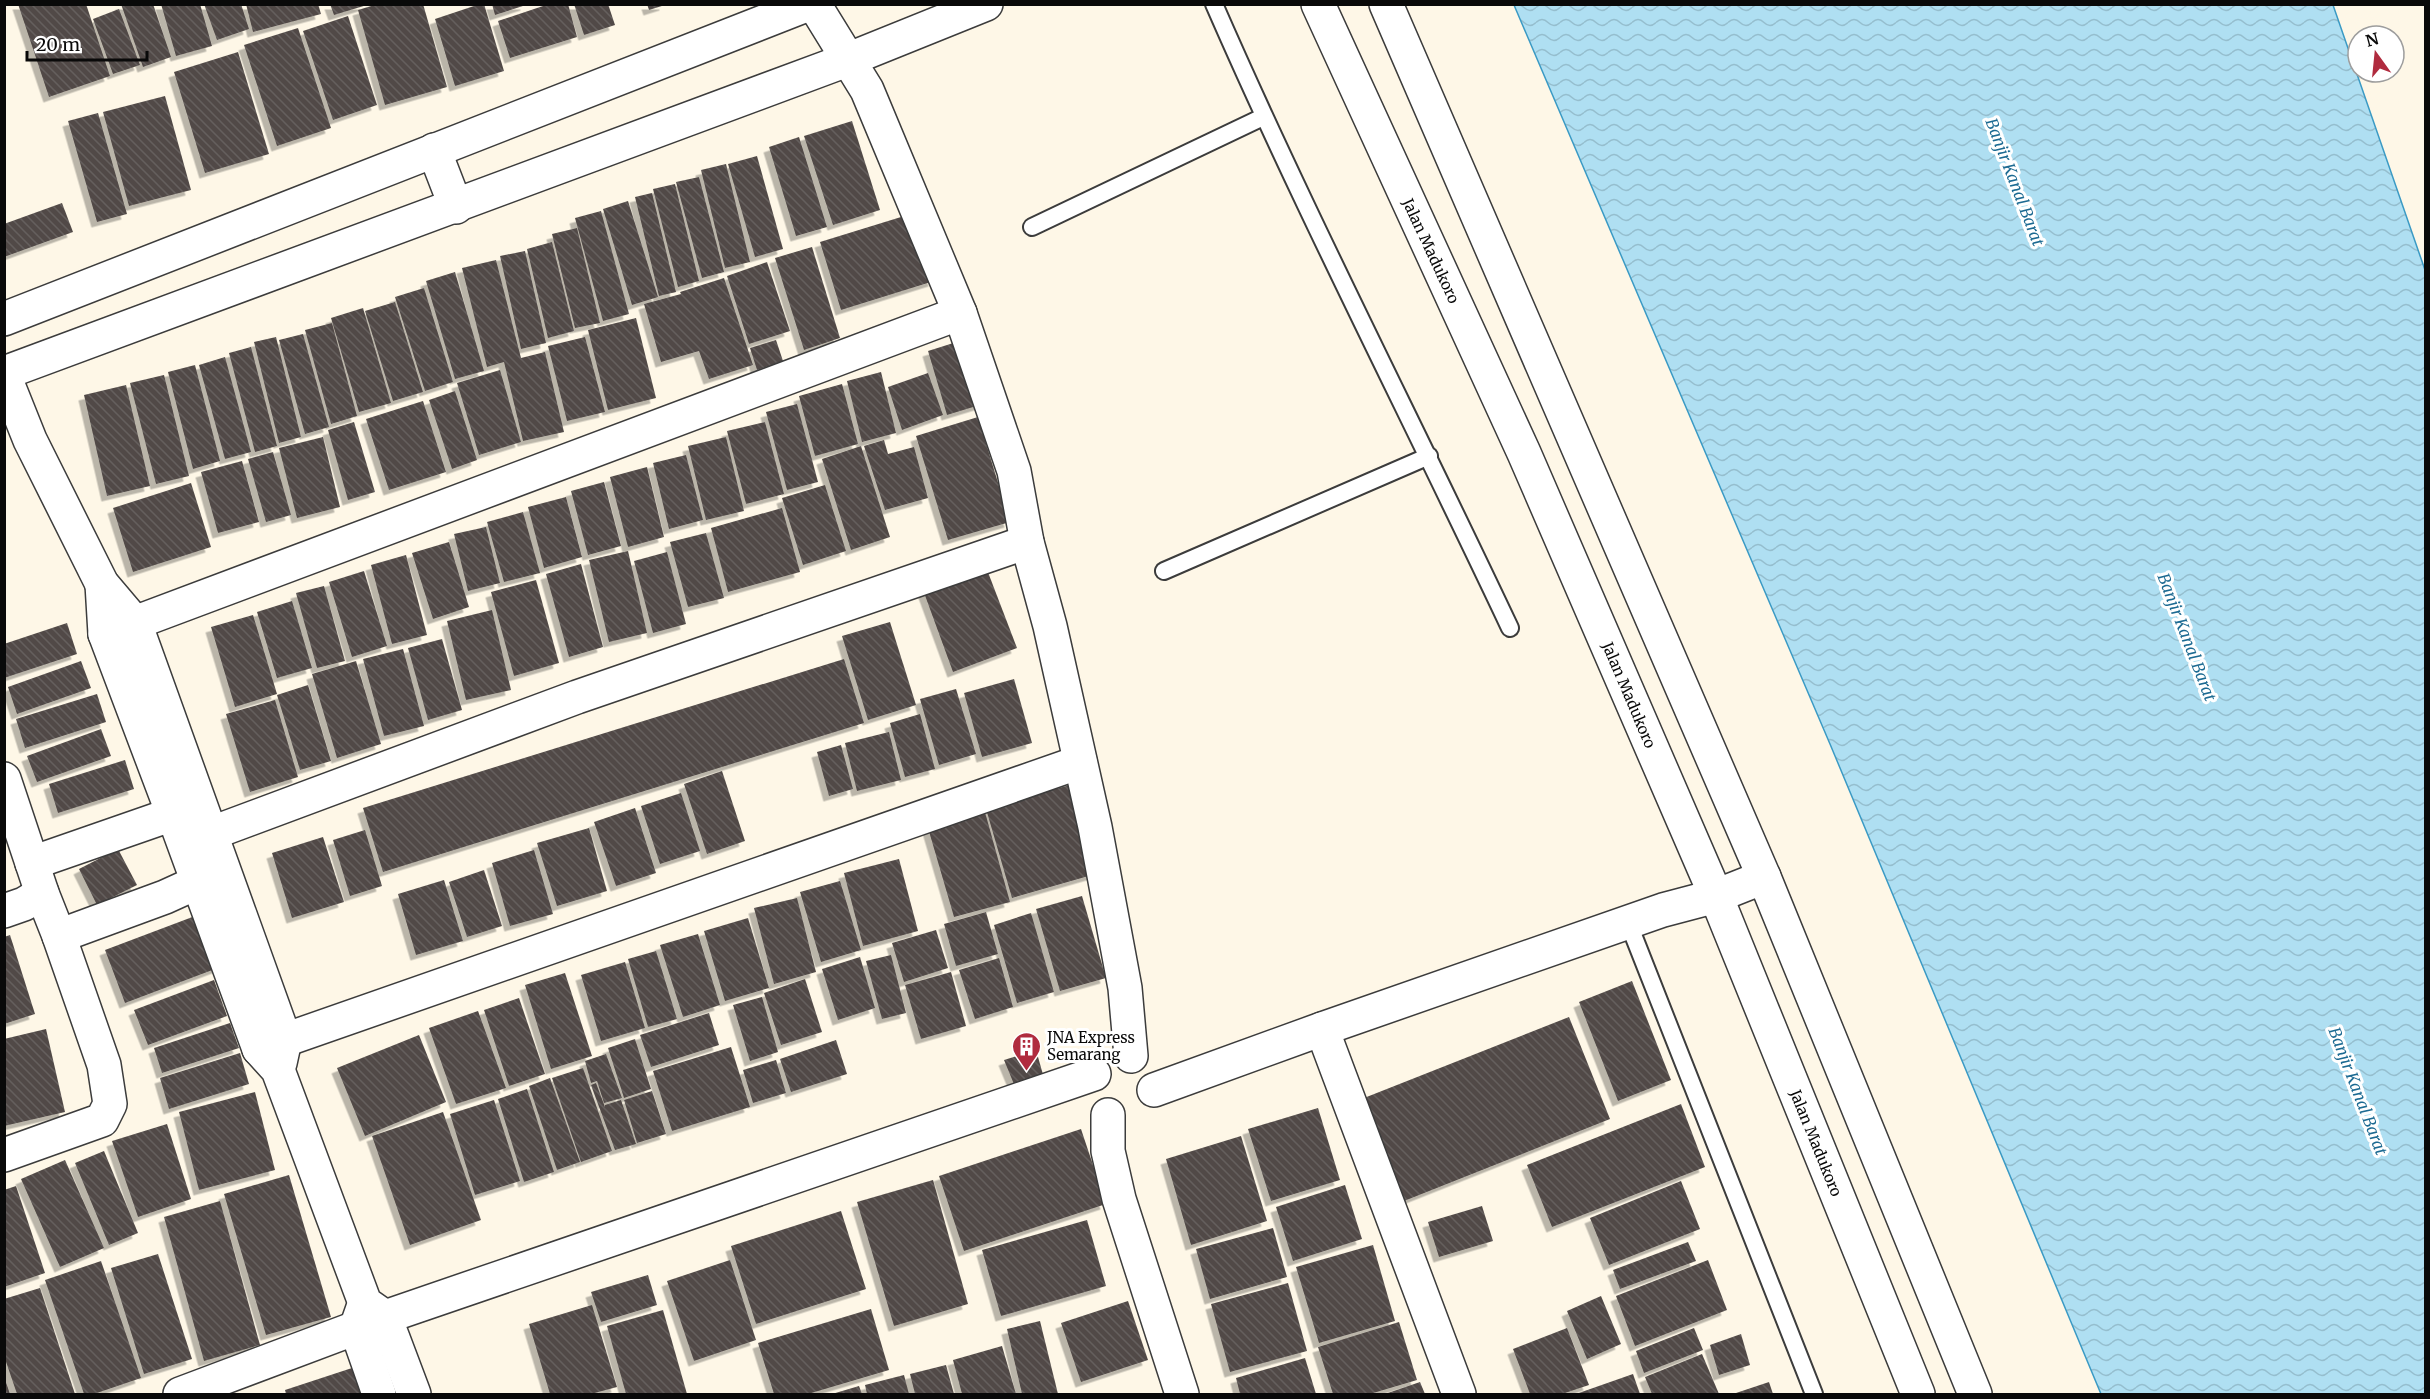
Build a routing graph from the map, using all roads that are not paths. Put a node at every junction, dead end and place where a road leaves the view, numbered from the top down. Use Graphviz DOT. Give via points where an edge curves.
graph roads {
  1 [pos="809,4"];
  2 [pos="814,4"];
  3 [pos="986,4"];
  4 [pos="1214,4"];
  5 [pos="1318,4"];
  6 [pos="1386,4"];
  7 [pos="847,60"];
  8 [pos="1263,117"];
  9 [pos="434,150"];
  10 [pos="456,207"];
  11 [pos="1032,227"];
  12 [pos="960,313"];
  13 [pos="4,319"];
  14 [pos="4,374"];
  15 [pos="1429,456"];
  16 [pos="1027,542"];
  17 [pos="1164,571"];
  18 [pos="1510,627"];
  19 [pos="120,628"];
  20 [pos="1080,762"];
  21 [pos="4,779"];
  22 [pos="173,814"];
  23 [pos="212,833"];
  24 [pos="1764,877"];
  25 [pos="37,878"];
  26 [pos="198,882"];
  27 [pos="1716,896"];
  28 [pos="4,911"];
  29 [pos="1628,922"];
  30 [pos="59,936"];
  31 [pos="1322,1029"];
  32 [pos="274,1053"];
  33 [pos="1131,1056"];
  34 [pos="1094,1074"];
  35 [pos="1154,1090"];
  36 [pos="1108,1115"];
  37 [pos="4,1155"];
  38 [pos="368,1316"];
  39 [pos="1178,1393"];
  40 [pos="180,1395"];
  41 [pos="379,1395"];
  42 [pos="414,1395"];
  43 [pos="1459,1395"];
  44 [pos="1814,1395"];
  45 [pos="1918,1395"];
  46 [pos="1975,1395"];
  1 -- 9 [label="street"];
  2 -- 7 [label="street"];
  3 -- 7 [label="street"];
  4 -- 8 [label="lane"];
  5 -- 27 [label="street, Jalan Madukoro" via="1524,453"];
  6 -- 24 [label="street"];
  7 -- 10 [label="street"];
  7 -- 12 [label="street" via="867,90"];
  8 -- 11 [label="lane"];
  8 -- 15 [label="lane"];
  9 -- 10 [label="street"];
  9 -- 13 [label="street"];
  10 -- 14 [label="street"];
  12 -- 16 [label="street" via="1014,471"];
  12 -- 19 [label="street"];
  14 -- 19 [label="street" via="30,440"];
  15 -- 17 [label="lane"];
  15 -- 18 [label="lane"];
  16 -- 20 [label="street"];
  16 -- 23 [label="street" via="577,697"];
  19 -- 22 [label="street"];
  19 -- 23 [label="street"];
  20 -- 32 [label="street"];
  20 -- 33 [label="street" via="1125,987"];
  21 -- 25 [label="street"];
  22 -- 25 [label="street"];
  22 -- 26 [label="street"];
  23 -- 32 [label="street"];
  24 -- 27 [label="street"];
  24 -- 46 [label="street"];
  25 -- 28 [label="street" via="24,904"];
  25 -- 30 [label="street"];
  26 -- 30 [label="street"];
  26 -- 32 [label="street"];
  27 -- 29 [label="street"];
  27 -- 45 [label="street, Jalan Madukoro"];
  29 -- 31 [label="street"];
  29 -- 44 [label="lane"];
  30 -- 37 [label="street" via="104,1065 110,1104 102,1120"];
  31 -- 35 [label="street"];
  31 -- 43 [label="street"];
  32 -- 38 [label="street"];
  33 -- 34 [label="street" via="1109,1058"];
  33 -- 35 [label="street" via="1149,1068"];
  34 -- 36 [label="street" via="1093,1097"];
  34 -- 38 [label="street"];
  35 -- 36 [label="street" via="1149,1104 1138,1115 1123,1119"];
  36 -- 39 [label="street" via="1108,1152 1119,1199"];
  38 -- 40 [label="street"];
  38 -- 41 [label="street"];
  38 -- 42 [label="street"];
}
